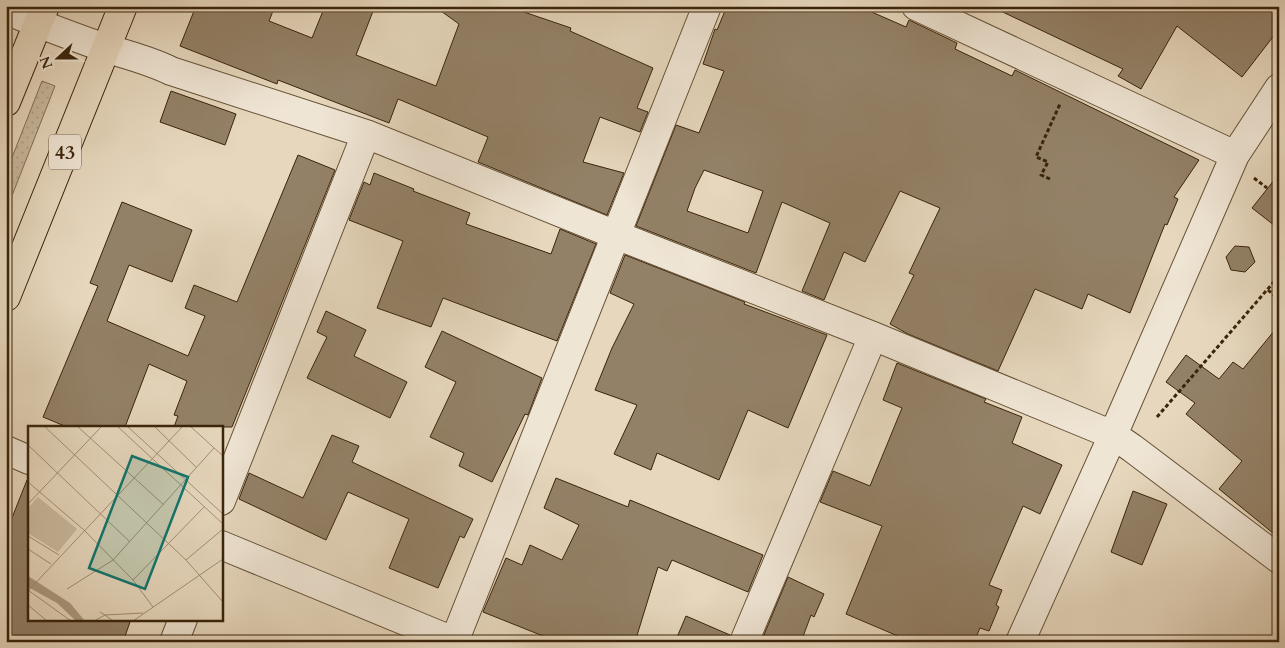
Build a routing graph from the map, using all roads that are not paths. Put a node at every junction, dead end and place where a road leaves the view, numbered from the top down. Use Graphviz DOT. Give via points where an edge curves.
graph roads {
  1 [pos="122,6"];
  2 [pos="707,6"];
  3 [pos="916,6"];
  4 [pos="6,10"];
  5 [pos="42,15"];
  6 [pos="106,48"];
  7 [pos="1279,88"];
  8 [pos="6,102"];
  9 [pos="366,134"];
  10 [pos="1242,165"];
  11 [pos="616,236"];
  12 [pos="6,297"];
  13 [pos="873,336"];
  14 [pos="1113,435"];
  15 [pos="6,450"];
  16 [pos="28,460"];
  17 [pos="222,497"];
  18 [pos="222,545"];
  19 [pos="1279,559"];
  20 [pos="183,620"];
  21 [pos="455,641"];
  22 [pos="174,642"];
  23 [pos="744,642"];
  24 [pos="1020,642"];
  1 -- 6 [label="main road, 43"];
  2 -- 11 [label="street"];
  3 -- 10 [label="street" via="1072,79"];
  4 -- 5 [label="street"];
  5 -- 6 [label="street"];
  5 -- 8 [label="main road"];
  6 -- 9 [label="street"];
  6 -- 12 [label="main road, 43"];
  7 -- 10 [label="street"];
  9 -- 11 [label="street"];
  9 -- 17 [label="street"];
  10 -- 14 [label="street"];
  11 -- 13 [label="street"];
  11 -- 21 [label="street"];
  13 -- 14 [label="street"];
  13 -- 23 [label="street"];
  14 -- 19 [label="street"];
  14 -- 24 [label="street"];
  15 -- 16 [label="street"];
  18 -- 21 [label="street"];
  20 -- 22 [label="street"];
}
